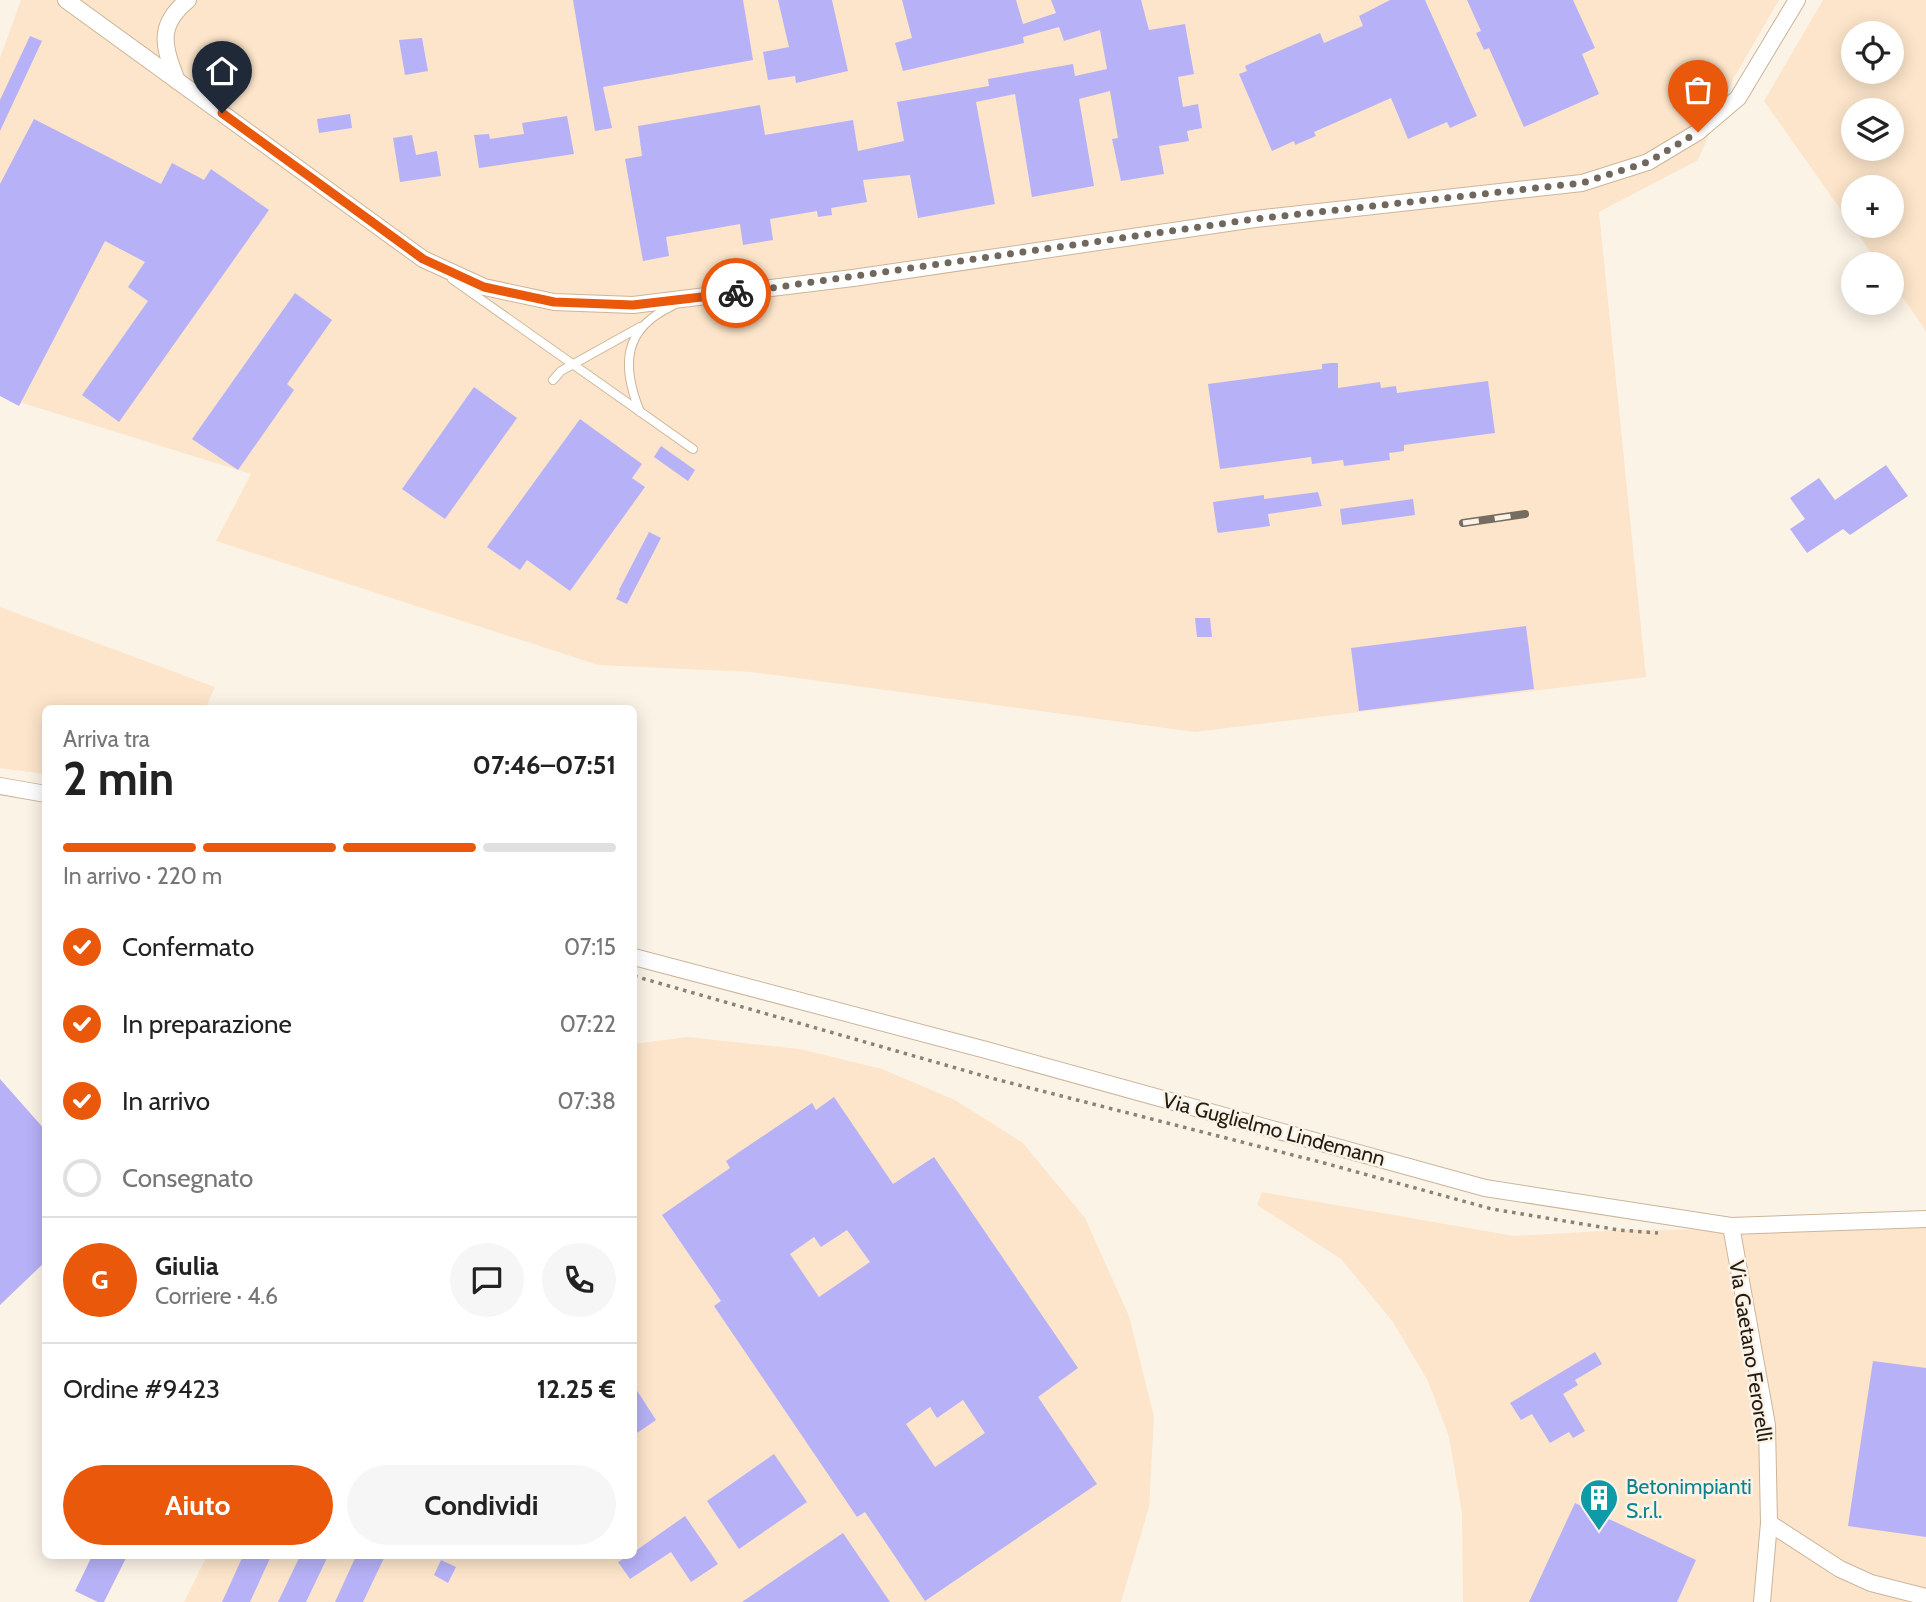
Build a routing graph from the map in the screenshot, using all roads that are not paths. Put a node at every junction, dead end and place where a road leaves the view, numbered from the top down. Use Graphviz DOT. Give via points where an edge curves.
graph roads {
  1 [pos="66,0"];
  2 [pos="188,0"];
  3 [pos="1797,0"];
  4 [pos="177,81"];
  5 [pos="423,259"];
  6 [pos="684,300"];
  7 [pos="640,327"];
  8 [pos="572,364"];
  9 [pos="553,380"];
  10 [pos="641,413"];
  11 [pos="693,449"];
  12 [pos="0,786"];
  13 [pos="42,793"];
  14 [pos="637,958"];
  15 [pos="1926,1219"];
  16 [pos="1731,1226"];
  17 [pos="1769,1523"];
  18 [pos="1926,1597"];
  19 [pos="1762,1602"];
  1 -- 4 [label="street"];
  2 -- 4 [label="street" via="175,10 166,28 165,50"];
  3 -- 6 [label="street" via="1738,98 1698,132 1648,162 1582,183 1255,219"];
  4 -- 5 [label="street"];
  5 -- 6 [label="street" via="484,287 554,302 633,305"];
  5 -- 8 [label="lane"];
  6 -- 7 [label="lane"];
  7 -- 8 [label="lane"];
  7 -- 10 [label="lane" via="633,341 630,377"];
  8 -- 9 [label="lane"];
  8 -- 10 [label="lane"];
  10 -- 11 [label="lane"];
  12 -- 13 [label="street"];
  14 -- 16 [label="street, Via Guglielmo Lindemann" via="1485,1188"];
  15 -- 16 [label="street, Via Guglielmo Lindemann"];
  16 -- 17 [label="street, Via Gaetano Ferorelli" via="1767,1425"];
  17 -- 18 [label="street" via="1840,1569 1871,1583"];
  17 -- 19 [label="street, Via Gaetano Ferorelli"];
}
